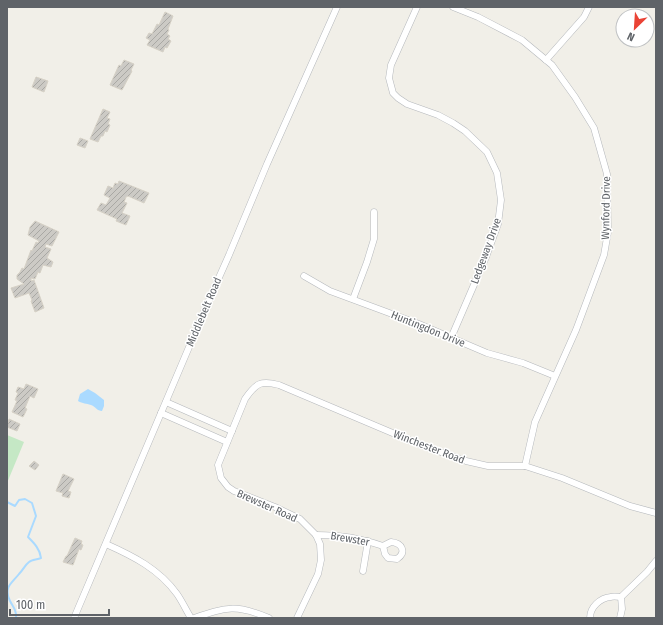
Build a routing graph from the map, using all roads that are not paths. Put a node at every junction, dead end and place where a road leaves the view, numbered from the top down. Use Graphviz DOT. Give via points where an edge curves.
graph roads {
  1 [pos="337,7"];
  2 [pos="417,7"];
  3 [pos="453,7"];
  4 [pos="589,7"];
  5 [pos="546,60"];
  6 [pos="374,212"];
  7 [pos="304,276"];
  8 [pos="353,299"];
  9 [pos="451,338"];
  10 [pos="555,376"];
  11 [pos="166,402"];
  12 [pos="161,413"];
  13 [pos="230,436"];
  14 [pos="524,466"];
  15 [pos="656,513"];
  16 [pos="316,535"];
  17 [pos="368,541"];
  18 [pos="106,544"];
  19 [pos="383,546"];
  20 [pos="656,561"];
  21 [pos="363,571"];
  22 [pos="621,597"];
  23 [pos="74,618"];
  24 [pos="191,618"];
  25 [pos="194,618"];
  26 [pos="269,618"];
  27 [pos="297,618"];
  28 [pos="590,618"];
  29 [pos="620,618"];
  1 -- 11 [label="street, Middlebelt Road"];
  2 -- 9 [label="street, Ledgeway Drive" via="388,78 393,92 408,104 453,123 487,152 497,173 502,200 496,231"];
  3 -- 5 [label="street, Wynford Drive" via="522,40"];
  4 -- 5 [label="street" via="584,17"];
  5 -- 10 [label="street, Wynford Drive" via="575,97 594,128 607,174 608,232 604,255 576,330"];
  6 -- 8 [label="street" via="374,239"];
  7 -- 8 [label="street, Huntingdon Drive" via="330,291"];
  8 -- 9 [label="street, Huntingdon Drive"];
  9 -- 10 [label="street, Huntingdon Drive"];
  10 -- 14 [label="street, Wynford Drive" via="535,422"];
  11 -- 12 [label="street, Middlebelt Road"];
  11 -- 13 [label="street"];
  12 -- 13 [label="street"];
  12 -- 18 [label="street, Middlebelt Road"];
  13 -- 14 [label="street, Winchester Road" via="245,398 258,384 268,382 466,461 488,466"];
  13 -- 16 [label="street, Brewster Road" via="218,465 221,478 228,487 300,519"];
  14 -- 15 [label="street, Winchester Road" via="562,478 630,506"];
  16 -- 17 [label="street, Brewster" via="337,535"];
  16 -- 27 [label="street" via="320,544 321,560 318,574"];
  17 -- 19 [label="street, Brewster"];
  17 -- 21 [label="street"];
  18 -- 23 [label="street, Middlebelt Road"];
  18 -- 24 [label="street" via="135,557 157,572 176,593"];
  20 -- 22 [label="street"];
  22 -- 28 [label="street" via="610,596 597,603 590,611"];
  22 -- 29 [label="street"];
  25 -- 26 [label="street" via="218,610 239,608"];
}
